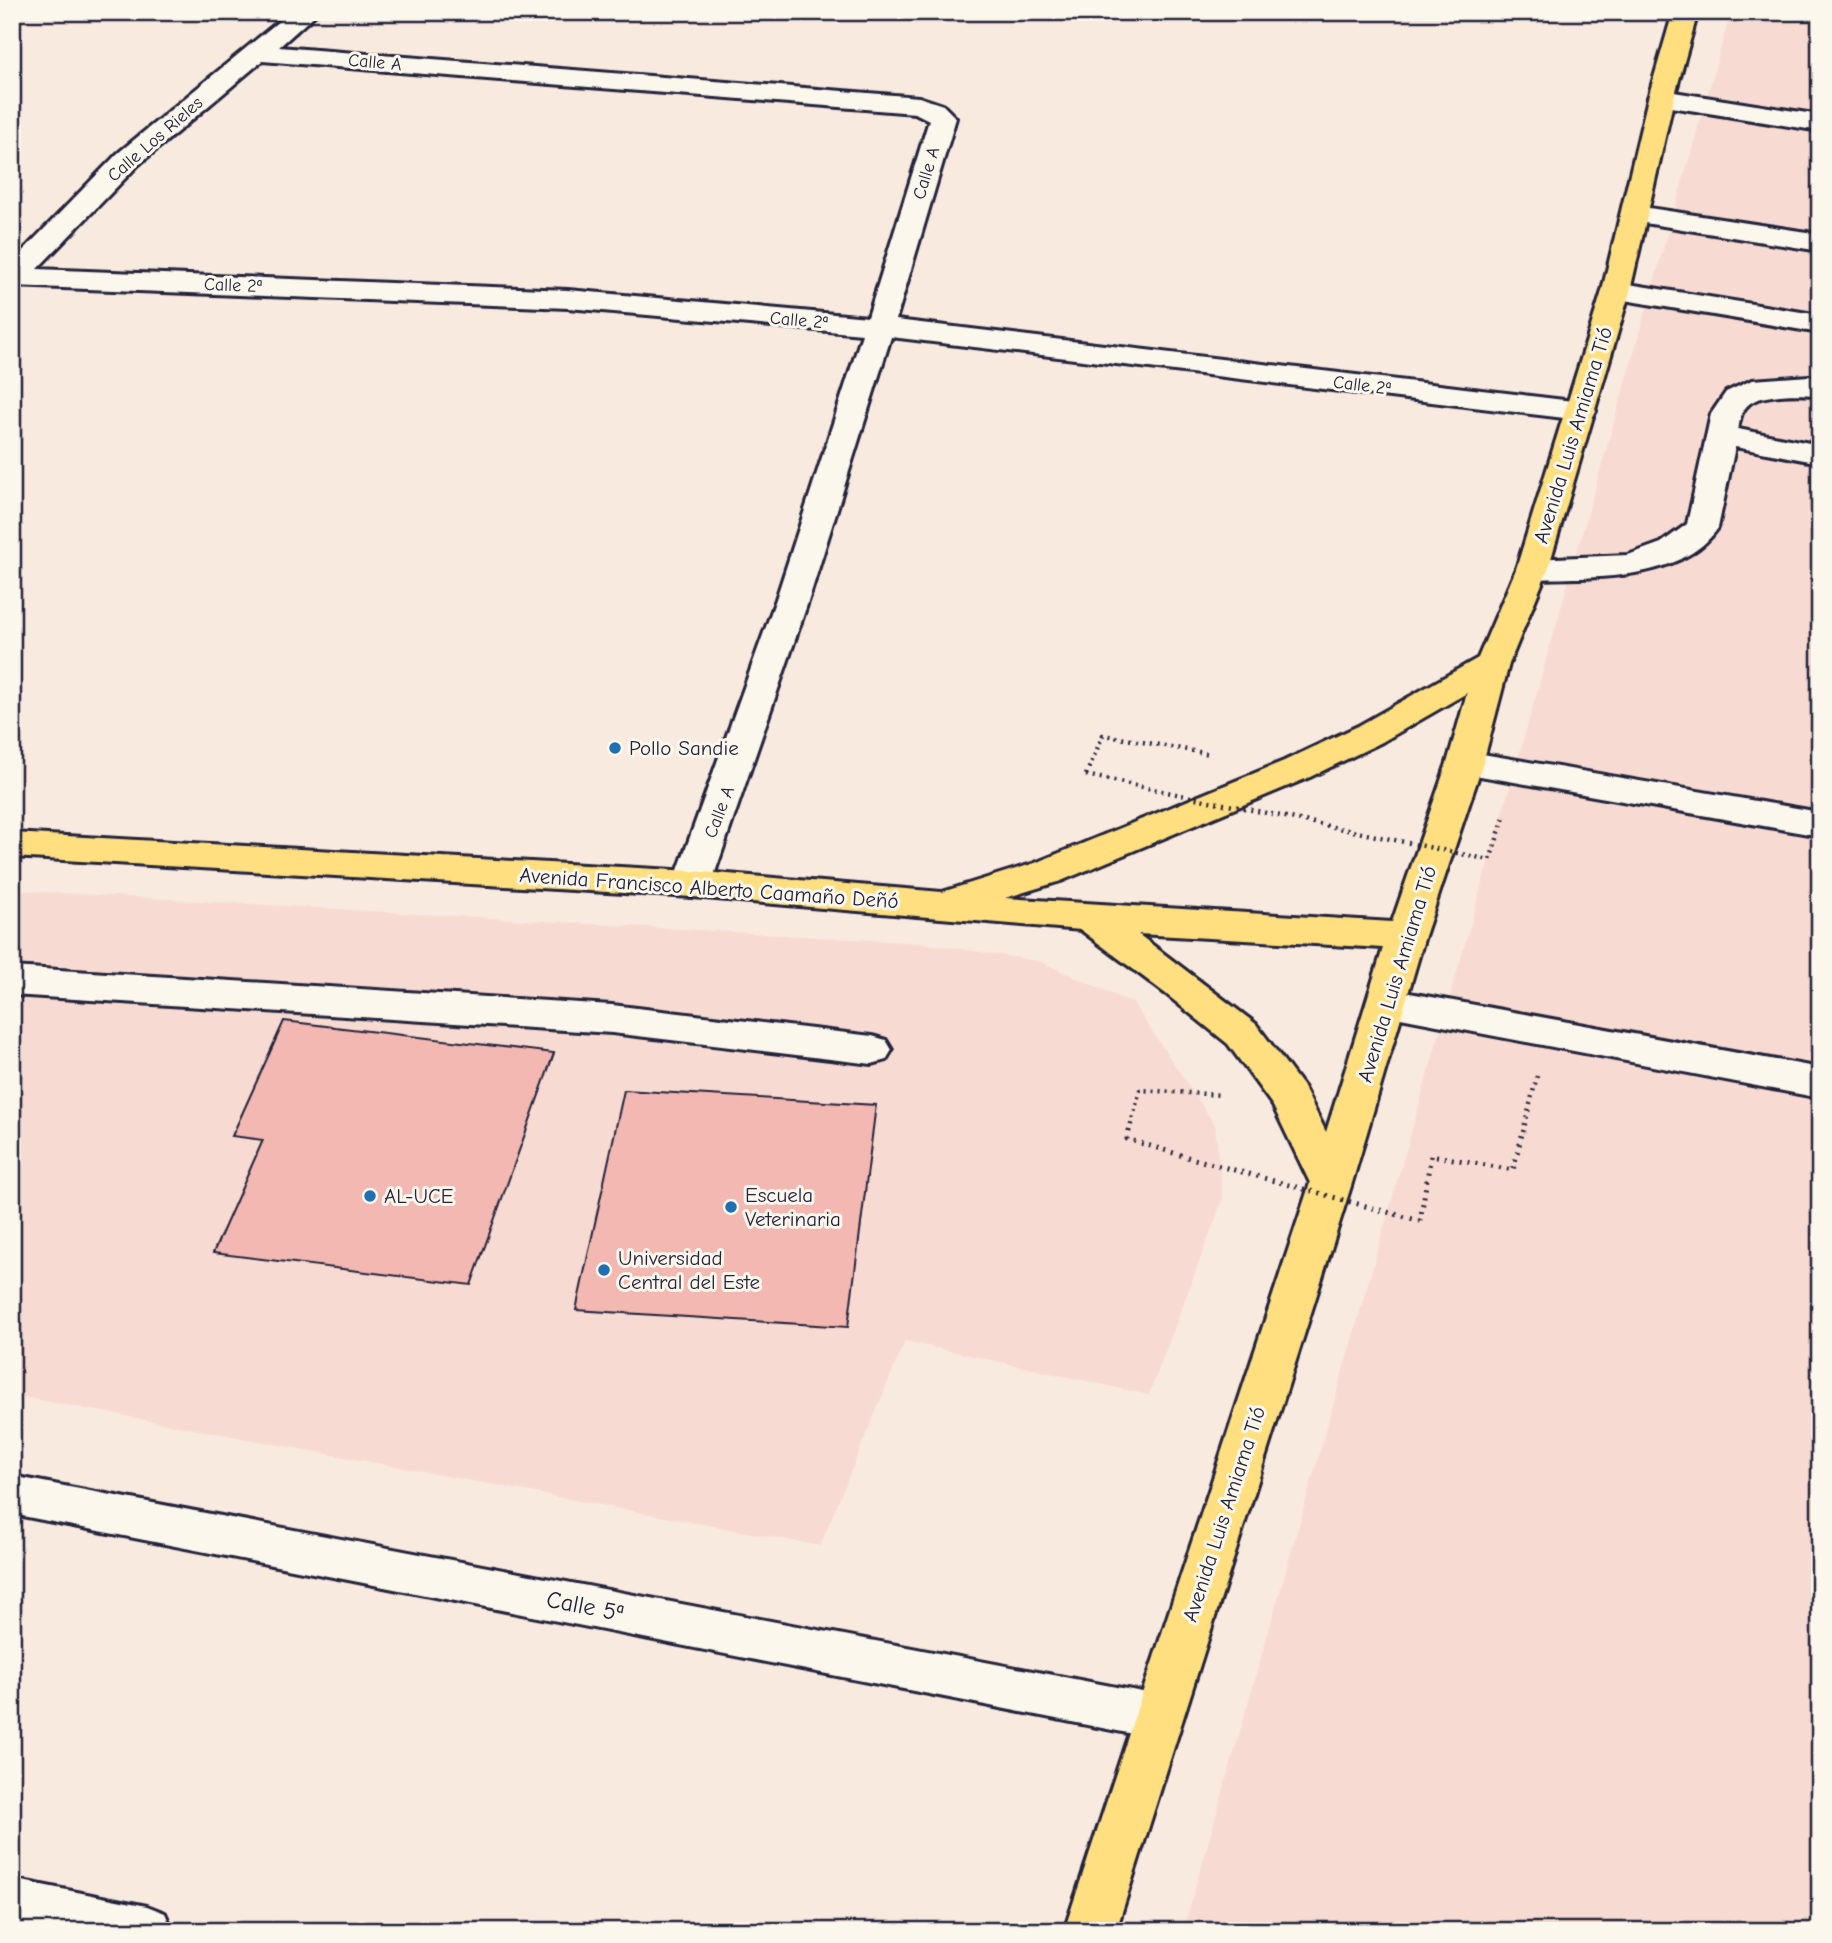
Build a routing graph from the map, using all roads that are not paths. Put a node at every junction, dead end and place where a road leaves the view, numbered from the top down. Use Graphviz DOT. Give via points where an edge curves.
graph roads {
  1 [pos="306,12"];
  2 [pos="1686,12"];
  3 [pos="257,53"];
  4 [pos="1661,98"];
  5 [pos="1820,123"];
  6 [pos="1636,214"];
  7 [pos="1820,243"];
  8 [pos="13,277"];
  9 [pos="1616,291"];
  10 [pos="1820,324"];
  11 [pos="880,327"];
  12 [pos="1820,387"];
  13 [pos="1581,411"];
  14 [pos="1722,435"];
  15 [pos="1820,454"];
  16 [pos="1532,569"];
  17 [pos="1492,664"];
  18 [pos="1465,763"];
  19 [pos="1820,824"];
  20 [pos="12,845"];
  21 [pos="692,884"];
  22 [pos="934,905"];
  23 [pos="1090,918"];
  24 [pos="1406,936"];
  25 [pos="12,981"];
  26 [pos="1388,1003"];
  27 [pos="872,1050"];
  28 [pos="1820,1083"];
  29 [pos="1331,1183"];
  30 [pos="12,1495"];
  31 [pos="1158,1717"];
  32 [pos="29,1914"];
  33 [pos="147,1931"];
  34 [pos="1090,1931"];
  1 -- 3 [label="street, Calle Los Rieles"];
  2 -- 4 [label="main road, Avenida Luis Amiama Tió"];
  3 -- 8 [label="street, Calle Los Rieles" via="128,159"];
  3 -- 11 [label="street, Calle A" via="919,105 934,111 943,118"];
  4 -- 5 [label="street"];
  4 -- 6 [label="main road, Avenida Luis Amiama Tió"];
  6 -- 7 [label="street"];
  6 -- 9 [label="main road, Avenida Luis Amiama Tió"];
  8 -- 11 [label="street, Calle 2ª" via="568,299"];
  9 -- 10 [label="street"];
  9 -- 13 [label="main road, Avenida Luis Amiama Tió"];
  11 -- 13 [label="street, Calle 2ª"];
  11 -- 21 [label="street, Calle A" via="743,750"];
  12 -- 14 [label="street" via="1752,389 1737,398 1726,414"];
  13 -- 16 [label="main road, Avenida Luis Amiama Tió"];
  14 -- 15 [label="street"];
  14 -- 16 [label="street" via="1702,528 1673,550 1632,565"];
  16 -- 17 [label="main road, Avenida Luis Amiama Tió"];
  17 -- 18 [label="main road, Avenida Luis Amiama Tió"];
  17 -- 22 [label="main road" via="1370,734 1297,769 1048,872"];
  18 -- 19 [label="street"];
  18 -- 24 [label="main road, Avenida Luis Amiama Tió"];
  20 -- 21 [label="main road, Avenida Francisco Alberto Caamaño Deñó"];
  21 -- 22 [label="main road, Avenida Francisco Alberto Caamaño Deñó"];
  22 -- 23 [label="main road, Avenida Francisco Alberto Caamaño Deñó"];
  23 -- 24 [label="main road, Avenida Francisco Alberto Caamaño Deñó"];
  23 -- 29 [label="main road" via="1242,1034 1290,1099"];
  24 -- 26 [label="main road, Avenida Luis Amiama Tió"];
  25 -- 27 [label="street" via="612,1019"];
  26 -- 28 [label="street"];
  26 -- 29 [label="main road, Avenida Luis Amiama Tió"];
  29 -- 31 [label="main road, Avenida Luis Amiama Tió"];
  30 -- 31 [label="street, Calle 5ª"];
  31 -- 34 [label="main road, Avenida Luis Amiama Tió"];
  32 -- 33 [label="street"];
}
